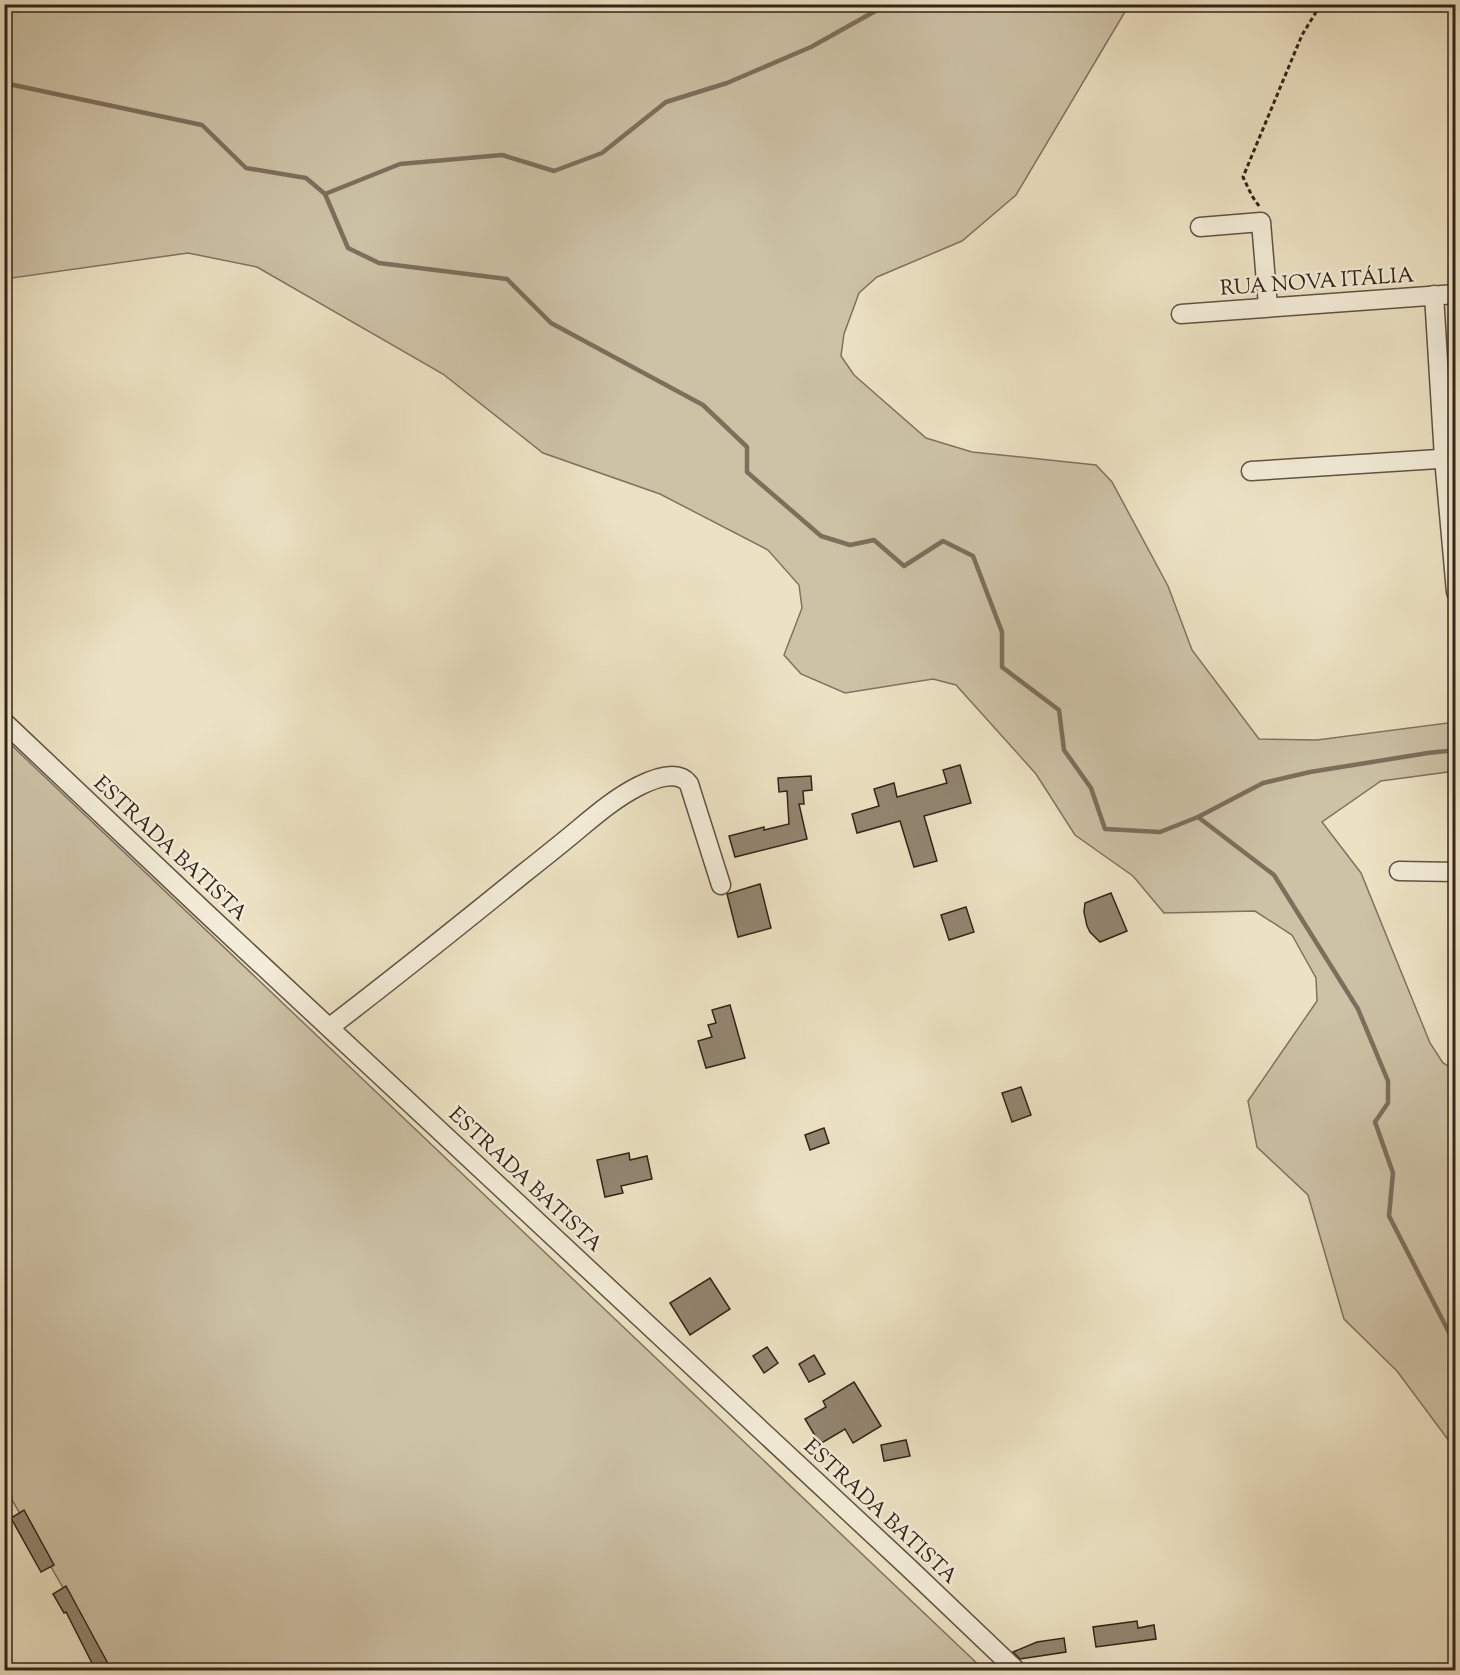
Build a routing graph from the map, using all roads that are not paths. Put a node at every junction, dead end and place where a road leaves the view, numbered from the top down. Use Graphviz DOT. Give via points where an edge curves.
graph roads {
  1 [pos="1200,227"];
  2 [pos="1455,294"];
  3 [pos="1434,295"];
  4 [pos="1268,306"];
  5 [pos="1181,314"];
  6 [pos="1450,458"];
  7 [pos="1251,471"];
  8 [pos="1455,592"];
  9 [pos="4,722"];
  10 [pos="1399,871"];
  11 [pos="1455,872"];
  12 [pos="721,885"];
  13 [pos="330,1027"];
  14 [pos="1016,1671"];
  1 -- 4 [label="street" via="1261,222"];
  2 -- 3 [label="street, RUA NOVA ITÁLIA"];
  3 -- 4 [label="street, RUA NOVA ITÁLIA"];
  3 -- 6 [label="street"];
  4 -- 5 [label="street, RUA NOVA ITÁLIA"];
  6 -- 7 [label="street"];
  6 -- 8 [label="street"];
  9 -- 13 [label="street, ESTRADA BATISTA"];
  10 -- 11 [label="street"];
  12 -- 13 [label="street" via="686,781 675,776 641,785 598,813"];
  13 -- 14 [label="street, ESTRADA BATISTA"];
}
